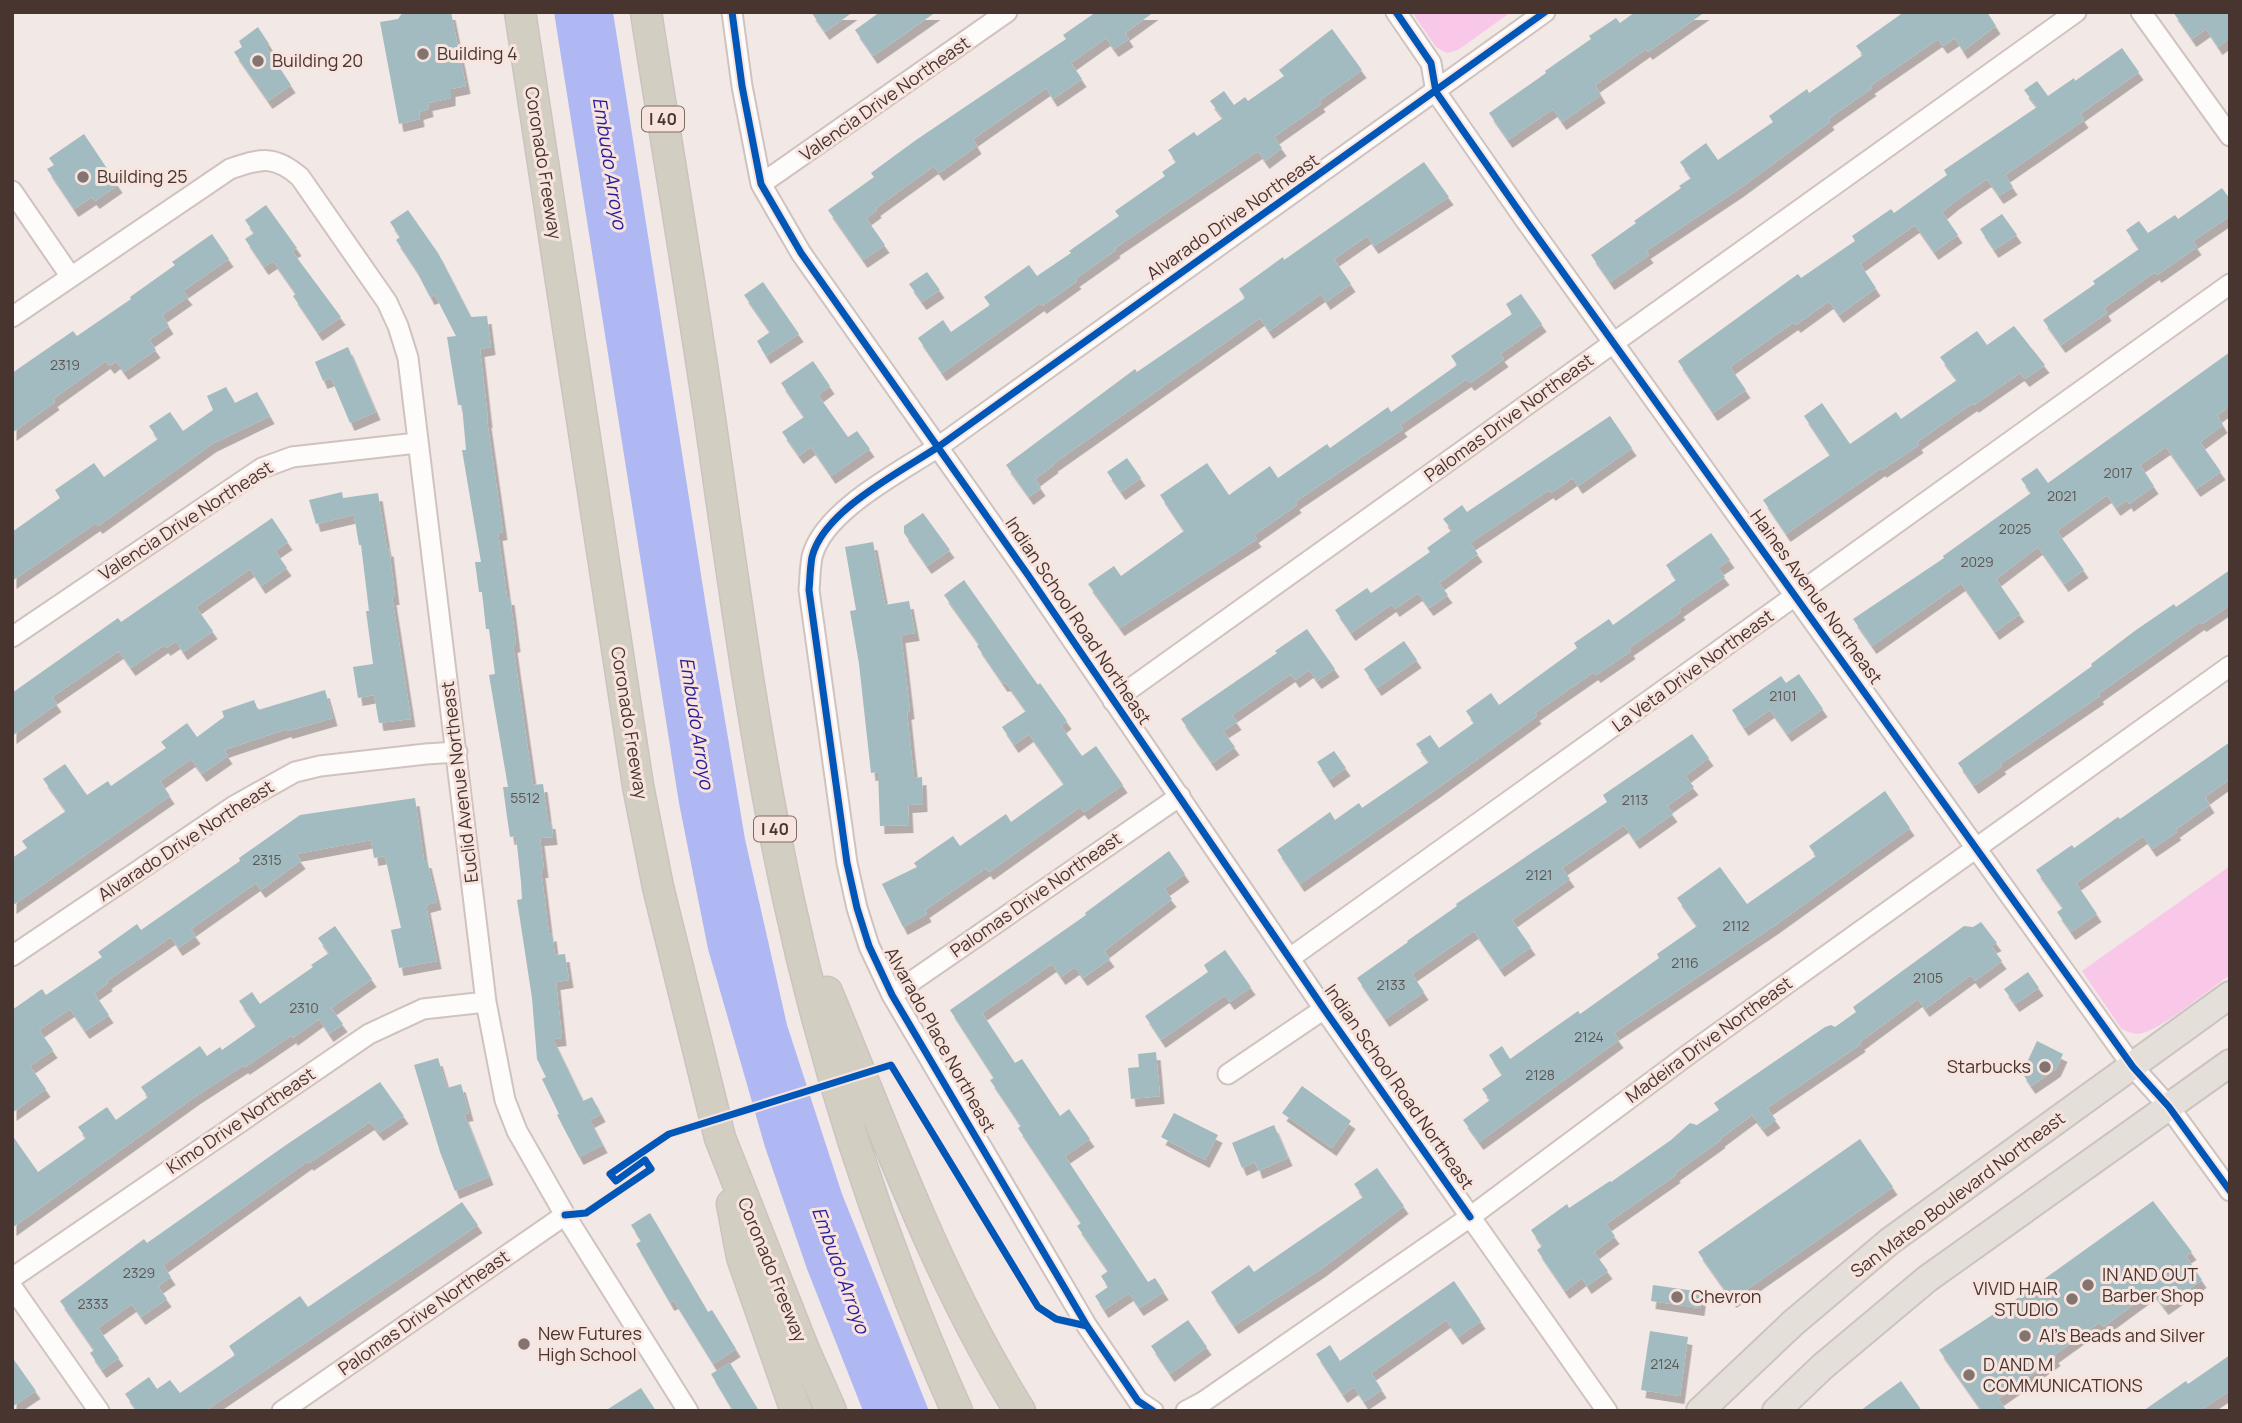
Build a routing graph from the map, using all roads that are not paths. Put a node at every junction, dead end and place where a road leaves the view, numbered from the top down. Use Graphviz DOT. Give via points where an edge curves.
graph roads {
  1 [pos="520,12"];
  2 [pos="646,12"];
  3 [pos="732,12"];
  4 [pos="1007,12"];
  5 [pos="1396,12"];
  6 [pos="1545,12"];
  7 [pos="2076,12"];
  8 [pos="2141,12"];
  9 [pos="1436,92"];
  10 [pos="2230,136"];
  11 [pos="761,184"];
  12 [pos="12,191"];
  13 [pos="71,277"];
  14 [pos="2230,284"];
  15 [pos="12,317"];
  16 [pos="1614,341"];
  17 [pos="417,443"];
  18 [pos="938,447"];
  19 [pos="1796,597"];
  20 [pos="12,637"];
  21 [pos="2230,666"];
  22 [pos="1113,701"];
  23 [pos="457,752"];
  24 [pos="1180,796"];
  25 [pos="1977,847"];
  26 [pos="788,898"];
  27 [pos="12,956"];
  28 [pos="1290,958"];
  29 [pos="892,995"];
  30 [pos="2230,995"];
  31 [pos="486,1002"];
  32 [pos="1324,1009"];
  33 [pos="2230,1063"];
  34 [pos="2133,1067"];
  35 [pos="1228,1074"];
  36 [pos="2169,1107"];
  37 [pos="720,1138"];
  38 [pos="2230,1191"];
  39 [pos="565,1215"];
  40 [pos="1470,1217"];
  41 [pos="12,1278"];
  42 [pos="12,1287"];
  43 [pos="97,1410"];
  44 [pos="282,1411"];
  45 [pos="688,1411"];
  46 [pos="796,1411"];
  47 [pos="831,1411"];
  48 [pos="957,1411"];
  49 [pos="1020,1411"];
  50 [pos="1153,1411"];
  51 [pos="1186,1411"];
  52 [pos="1607,1411"];
  53 [pos="1700,1411"];
  54 [pos="1776,1411"];
  1 -- 37 [label="highway, Coronado Freeway" via="638,786"];
  2 -- 26 [label="highway, I 40" via="753,714"];
  3 -- 11 [label="street, Indian School Road Northeast"];
  4 -- 11 [label="street, Valencia Drive Northeast"];
  5 -- 9 [label="street, Haines Avenue Northeast" via="1432,63"];
  6 -- 9 [label="street, Alvarado Drive Northeast"];
  7 -- 16 [label="street, Palomas Drive Northeast"];
  8 -- 10 [label="street"];
  9 -- 16 [label="street, Haines Avenue Northeast"];
  9 -- 18 [label="street, Alvarado Drive Northeast"];
  11 -- 18 [label="street, Indian School Road Northeast" via="801,253"];
  12 -- 13 [label="street"];
  13 -- 15 [label="street"];
  13 -- 17 [label="street, Euclid Avenue Northeast" via="230,169 262,160 288,166 387,302 408,358"];
  14 -- 19 [label="street, La Veta Drive Northeast"];
  16 -- 19 [label="street, Haines Avenue Northeast"];
  16 -- 22 [label="street, Palomas Drive Northeast"];
  17 -- 20 [label="street, Valencia Drive Northeast" via="292,457 262,468"];
  17 -- 23 [label="street, Euclid Avenue Northeast"];
  18 -- 22 [label="street, Indian School Road Northeast"];
  18 -- 29 [label="street, Alvarado Place Northeast" via="848,507 825,529 812,556 809,590 847,863 869,946"];
  19 -- 25 [label="street, Haines Avenue Northeast"];
  19 -- 28 [label="street, La Veta Drive Northeast"];
  21 -- 25 [label="street, Madeira Drive Northeast"];
  22 -- 24 [label="street, Indian School Road Northeast"];
  23 -- 27 [label="street, Alvarado Drive Northeast" via="320,765 295,772 234,806"];
  23 -- 31 [label="street, Euclid Avenue Northeast"];
  24 -- 28 [label="street, Indian School Road Northeast"];
  24 -- 29 [label="street, Palomas Drive Northeast"];
  25 -- 34 [label="street, Haines Avenue Northeast"];
  25 -- 40 [label="street, Madeira Drive Northeast"];
  26 -- 48 [label="highway, I 40" via="860,1161 889,1246"];
  26 -- 49 [label="highway" via="947,1279"];
  28 -- 32 [label="street, Indian School Road Northeast"];
  29 -- 50 [label="street, Alvarado Place Northeast" via="1087,1326 1138,1401"];
  30 -- 34 [label="main road, San Mateo Boulevard Northeast"];
  31 -- 39 [label="street, Euclid Avenue Northeast" via="505,1100 517,1131"];
  31 -- 41 [label="street, Kimo Drive Northeast" via="423,1009 369,1034"];
  32 -- 35 [label="street"];
  32 -- 40 [label="street, Indian School Road Northeast"];
  33 -- 36 [label="main road"];
  34 -- 36 [label="street, Haines Avenue Northeast"];
  34 -- 53 [label="main road, San Mateo Boulevard Northeast" via="1890,1241 1793,1323"];
  36 -- 38 [label="street, Haines Avenue Northeast"];
  36 -- 54 [label="main road" via="1927,1279"];
  37 -- 46 [label="highway" via="741,1257"];
  37 -- 47 [label="highway, Coronado Freeway"];
  39 -- 44 [label="street, Palomas Drive Northeast"];
  39 -- 45 [label="street, Euclid Avenue Northeast"];
  40 -- 51 [label="street, Madeira Drive Northeast"];
  40 -- 52 [label="street, Indian School Road Northeast"];
  42 -- 43 [label="street"];
}
